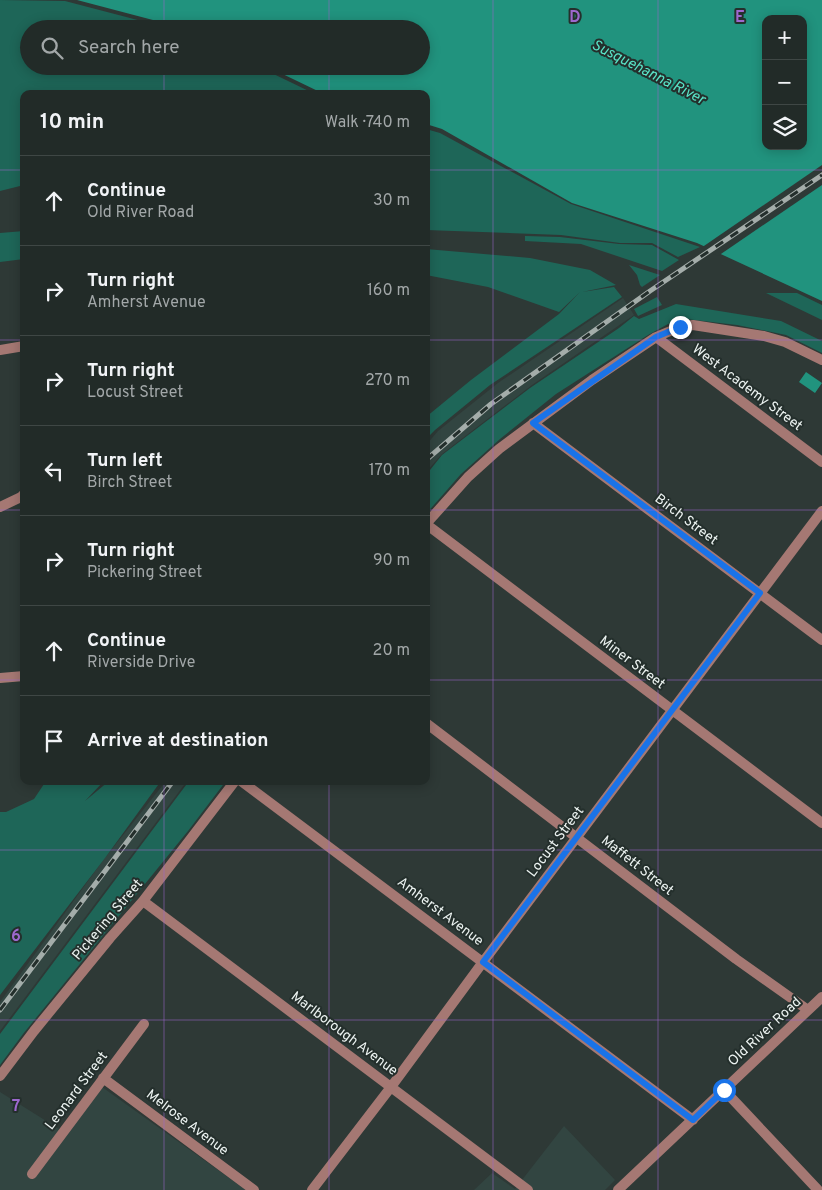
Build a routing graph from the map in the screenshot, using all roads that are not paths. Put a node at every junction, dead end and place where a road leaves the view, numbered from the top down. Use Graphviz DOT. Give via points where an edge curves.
graph roads {
  1 [pos="656,337"];
  2 [pos="20,347"];
  3 [pos="0,350"];
  4 [pos="822,360"];
  5 [pos="533,423"];
  6 [pos="822,462"];
  7 [pos="20,497"];
  8 [pos="0,507"];
  9 [pos="822,512"];
  10 [pos="430,520"];
  11 [pos="430,527"];
  12 [pos="760,593"];
  13 [pos="822,640"];
  14 [pos="20,676"];
  15 [pos="0,678"];
  16 [pos="672,711"];
  17 [pos="430,726"];
  18 [pos="232,785"];
  19 [pos="246,785"];
  20 [pos="822,823"];
  21 [pos="578,837"];
  22 [pos="143,900"];
  23 [pos="483,962"];
  24 [pos="822,997"];
  25 [pos="808,1010"];
  26 [pos="144,1024"];
  27 [pos="0,1076"];
  28 [pos="103,1078"];
  29 [pos="391,1087"];
  30 [pos="724,1090"];
  31 [pos="693,1120"];
  32 [pos="32,1174"];
  33 [pos="254,1190"];
  34 [pos="312,1190"];
  35 [pos="528,1190"];
  36 [pos="618,1190"];
  37 [pos="818,1190"];
  1 -- 4 [label="street" via="680,327 703,326 784,342"];
  1 -- 5 [label="street"];
  1 -- 6 [label="street, West Academy Street"];
  2 -- 3 [label="street"];
  5 -- 10 [label="street" via="468,477"];
  5 -- 12 [label="street, Birch Street"];
  7 -- 8 [label="street"];
  9 -- 12 [label="street, Locust Street"];
  11 -- 16 [label="street, Miner Street"];
  12 -- 13 [label="street, Birch Street"];
  12 -- 16 [label="street, Locust Street"];
  14 -- 15 [label="street"];
  16 -- 20 [label="street, Miner Street"];
  16 -- 21 [label="street, Locust Street"];
  17 -- 21 [label="street, Maffett Street"];
  18 -- 22 [label="street, Pickering Street"];
  19 -- 23 [label="street, Amherst Avenue"];
  21 -- 23 [label="street, Locust Street"];
  21 -- 25 [label="street, Maffett Street" via="736,959"];
  22 -- 27 [label="street, Pickering Street"];
  22 -- 29 [label="street, Marlborough Avenue"];
  23 -- 29 [label="street, Locust Street"];
  23 -- 31 [label="street, Amherst Avenue"];
  24 -- 25 [label="street, Old River Road"];
  25 -- 30 [label="street, Old River Road"];
  26 -- 28 [label="street, Leonard Street"];
  28 -- 32 [label="street, Leonard Street"];
  28 -- 33 [label="street, Melrose Avenue"];
  29 -- 34 [label="street, Locust Street"];
  29 -- 35 [label="street, Marlborough Avenue"];
  30 -- 31 [label="street, Old River Road"];
  30 -- 37 [label="street"];
  31 -- 36 [label="street, Old River Road"];
}
